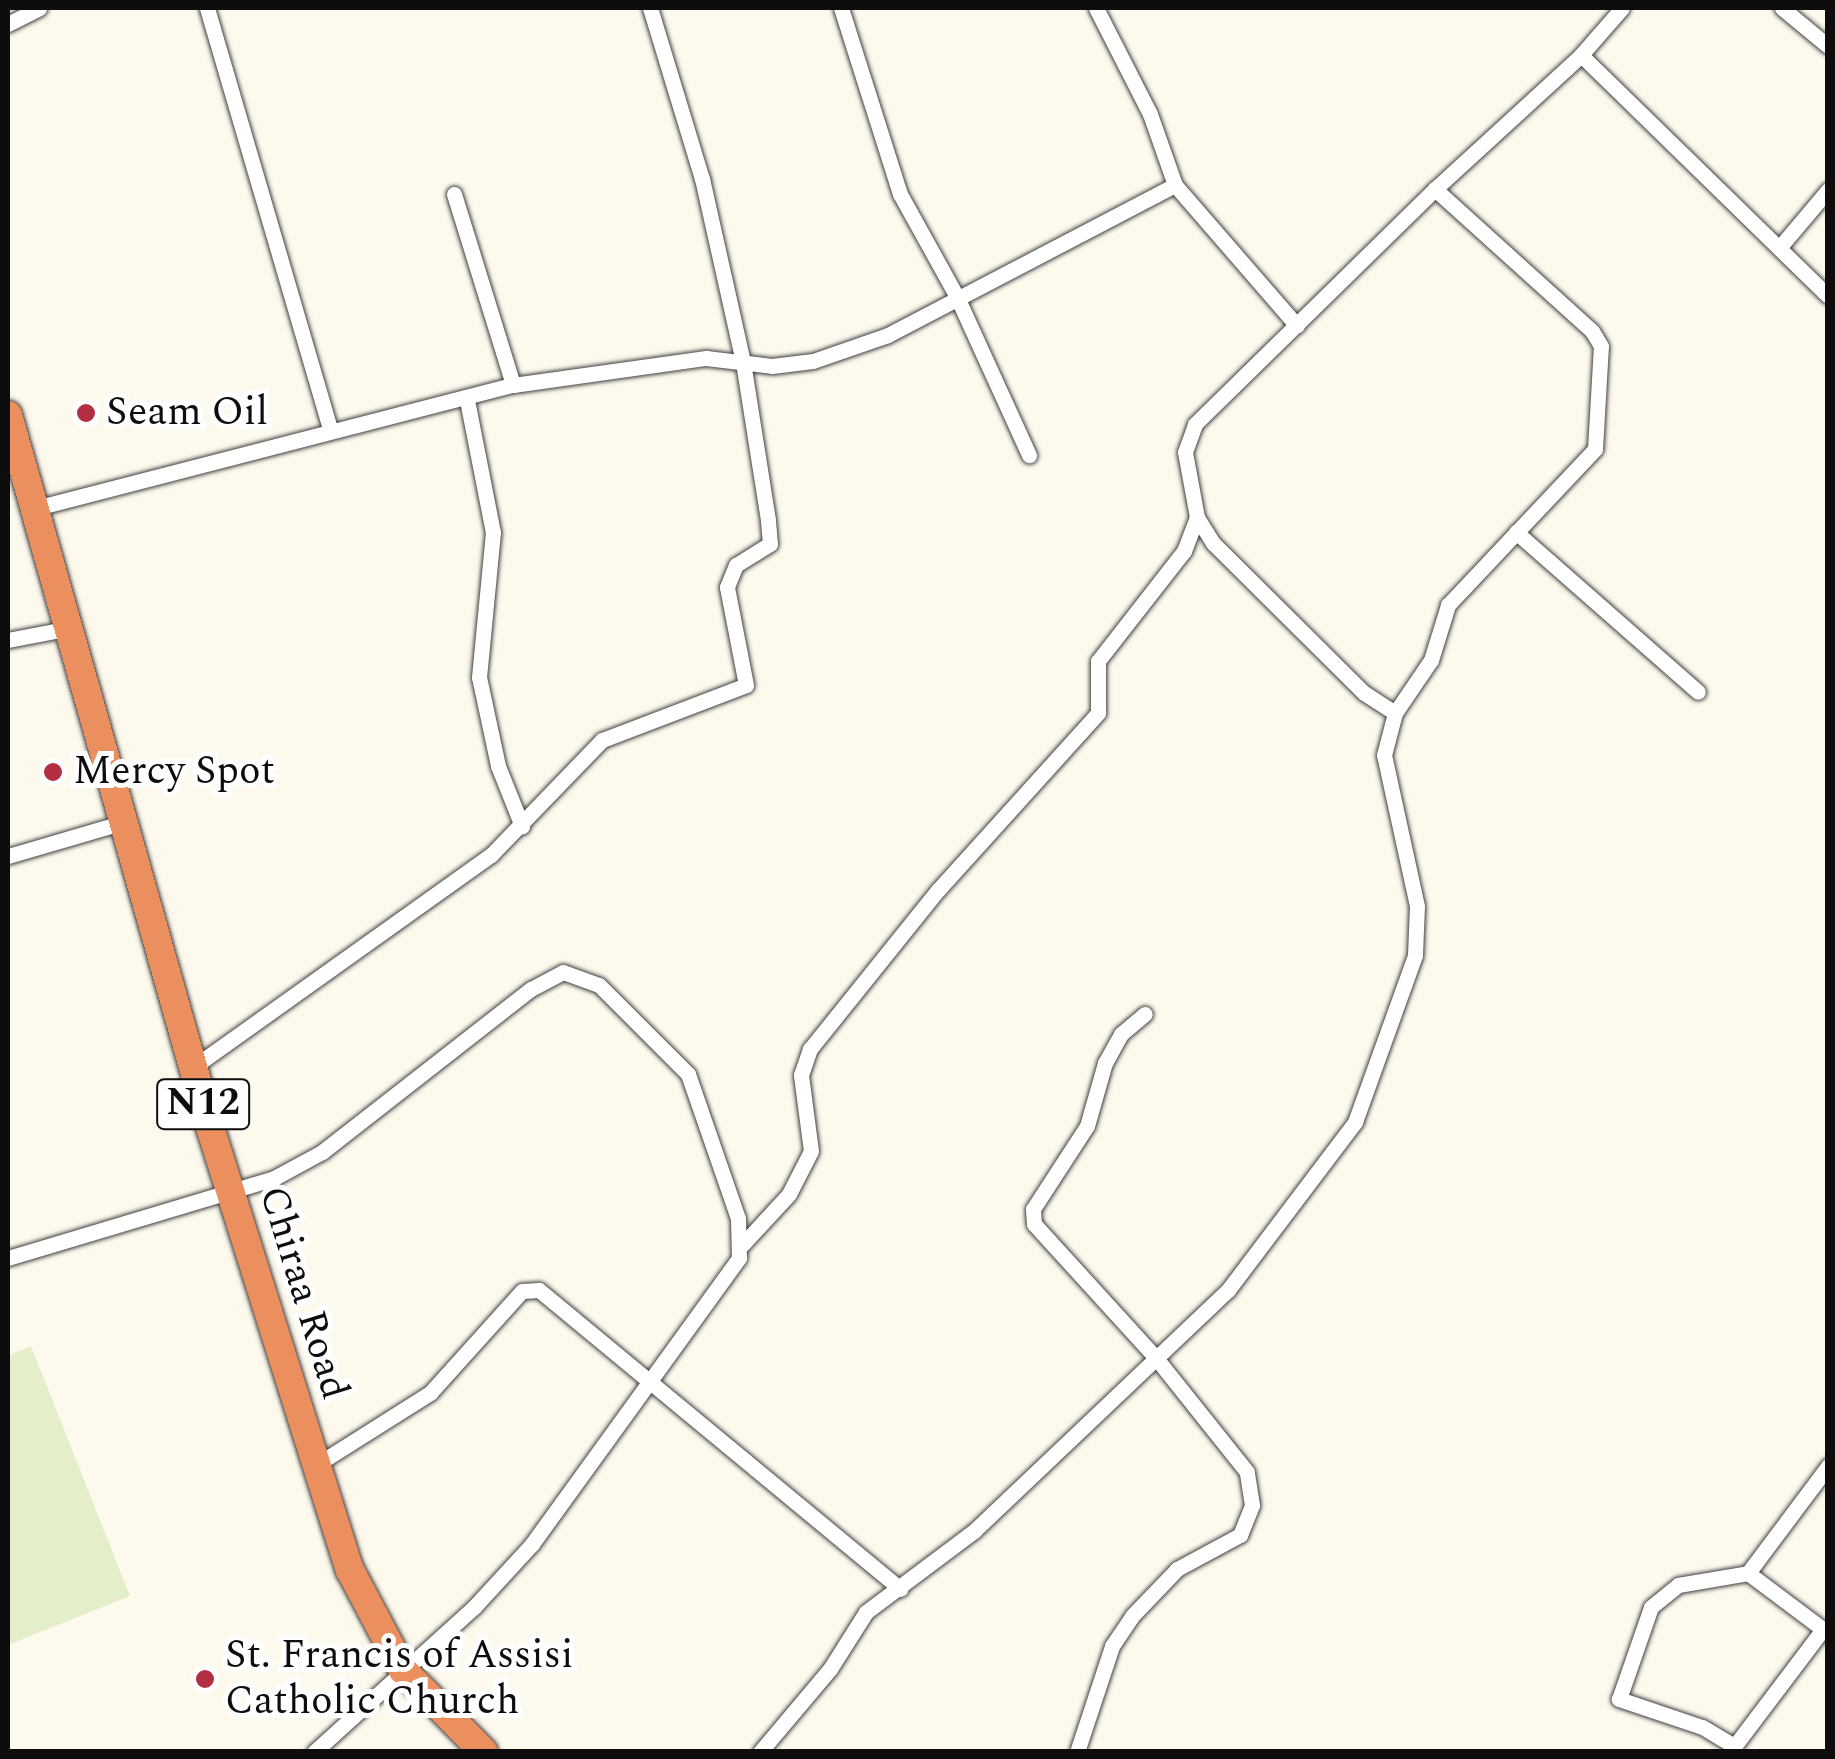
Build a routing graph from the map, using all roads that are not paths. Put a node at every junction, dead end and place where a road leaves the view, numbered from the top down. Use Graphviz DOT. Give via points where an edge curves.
graph roads {
  1 [pos="39,8"];
  2 [pos="208,8"];
  3 [pos="652,8"];
  4 [pos="841,8"];
  5 [pos="1096,8"];
  6 [pos="1622,8"];
  7 [pos="1782,8"];
  8 [pos="8,24"];
  9 [pos="1828,46"];
  10 [pos="1581,55"];
  11 [pos="1175,185"];
  12 [pos="1435,189"];
  13 [pos="1828,190"];
  14 [pos="454,194"];
  15 [pos="1779,248"];
  16 [pos="1828,296"];
  17 [pos="957,297"];
  18 [pos="1298,326"];
  19 [pos="743,362"];
  20 [pos="513,385"];
  21 [pos="467,400"];
  22 [pos="8,415"];
  23 [pos="330,428"];
  24 [pos="1029,454"];
  25 [pos="32,509"];
  26 [pos="1197,517"];
  27 [pos="1516,532"];
  28 [pos="65,628"];
  29 [pos="8,640"];
  30 [pos="1698,692"];
  31 [pos="1395,714"];
  32 [pos="121,823"];
  33 [pos="522,826"];
  34 [pos="8,856"];
  35 [pos="1145,1014"];
  36 [pos="192,1068"];
  37 [pos="230,1194"];
  38 [pos="742,1245"];
  39 [pos="8,1258"];
  40 [pos="1156,1358"];
  41 [pos="648,1386"];
  42 [pos="316,1465"];
  43 [pos="1828,1466"];
  44 [pos="1748,1574"];
  45 [pos="900,1589"];
  46 [pos="1825,1631"];
  47 [pos="403,1670"];
  48 [pos="1732,1749"];
  49 [pos="477,1750"];
  50 [pos="314,1752"];
  51 [pos="760,1752"];
  52 [pos="1077,1752"];
  1 -- 8 [label="street"];
  2 -- 23 [label="street"];
  3 -- 19 [label="street" via="702,179"];
  4 -- 17 [label="street" via="900,194"];
  5 -- 11 [label="street" via="1150,114"];
  6 -- 10 [label="street"];
  7 -- 9 [label="street"];
  10 -- 12 [label="street"];
  10 -- 15 [label="street"];
  11 -- 17 [label="street"];
  11 -- 18 [label="street"];
  12 -- 18 [label="street"];
  12 -- 27 [label="street" via="1579,316 1601,346 1595,449"];
  13 -- 15 [label="street"];
  14 -- 20 [label="street"];
  15 -- 16 [label="street"];
  17 -- 19 [label="street" via="888,335 812,362"];
  17 -- 24 [label="street"];
  18 -- 26 [label="street" via="1195,424 1185,452"];
  19 -- 20 [label="street" via="706,358"];
  19 -- 33 [label="street" via="770,544 736,565 727,587 746,685 602,740"];
  20 -- 21 [label="street"];
  21 -- 23 [label="street"];
  21 -- 33 [label="street" via="494,532 478,678 498,766"];
  22 -- 25 [label="highway, Chiraa Road / N12"];
  23 -- 25 [label="street"];
  25 -- 28 [label="highway, Chiraa Road / N12"];
  26 -- 31 [label="street" via="1213,543 1364,693"];
  26 -- 38 [label="street" via="1184,552 1098,662 1098,713 938,890 810,1049 801,1075 811,1151 789,1194"];
  27 -- 30 [label="street"];
  27 -- 31 [label="street" via="1448,605 1432,660"];
  28 -- 29 [label="street"];
  28 -- 32 [label="highway, Chiraa Road / N12"];
  31 -- 40 [label="street" via="1384,755 1418,906 1414,954 1355,1122 1228,1290"];
  32 -- 34 [label="street"];
  32 -- 36 [label="highway, Chiraa Road / N12"];
  33 -- 36 [label="street"];
  35 -- 40 [label="street" via="1121,1034 1105,1062 1087,1126 1033,1209 1043,1238"];
  36 -- 37 [label="highway, Chiraa Road / N12"];
  37 -- 38 [label="street" via="322,1152 531,988 564,972 599,985 688,1074"];
  37 -- 39 [label="street"];
  37 -- 42 [label="highway, Chiraa Road / N12"];
  38 -- 41 [label="street"];
  40 -- 45 [label="street" via="974,1531"];
  40 -- 52 [label="street" via="1247,1472 1252,1505 1240,1535 1177,1569 1132,1616 1112,1646"];
  41 -- 42 [label="street" via="539,1290 522,1291 430,1393"];
  41 -- 45 [label="street"];
  41 -- 47 [label="street" via="532,1544"];
  42 -- 47 [label="highway, Chiraa Road / N12" via="350,1570"];
  43 -- 44 [label="street"];
  44 -- 46 [label="street"];
  44 -- 48 [label="street" via="1723,1574 1665,1593 1651,1607 1617,1692 1626,1703 1702,1727"];
  45 -- 51 [label="street" via="866,1612 830,1669"];
  46 -- 48 [label="street"];
  47 -- 49 [label="highway, Chiraa Road / N12"];
  47 -- 50 [label="street"];
}
